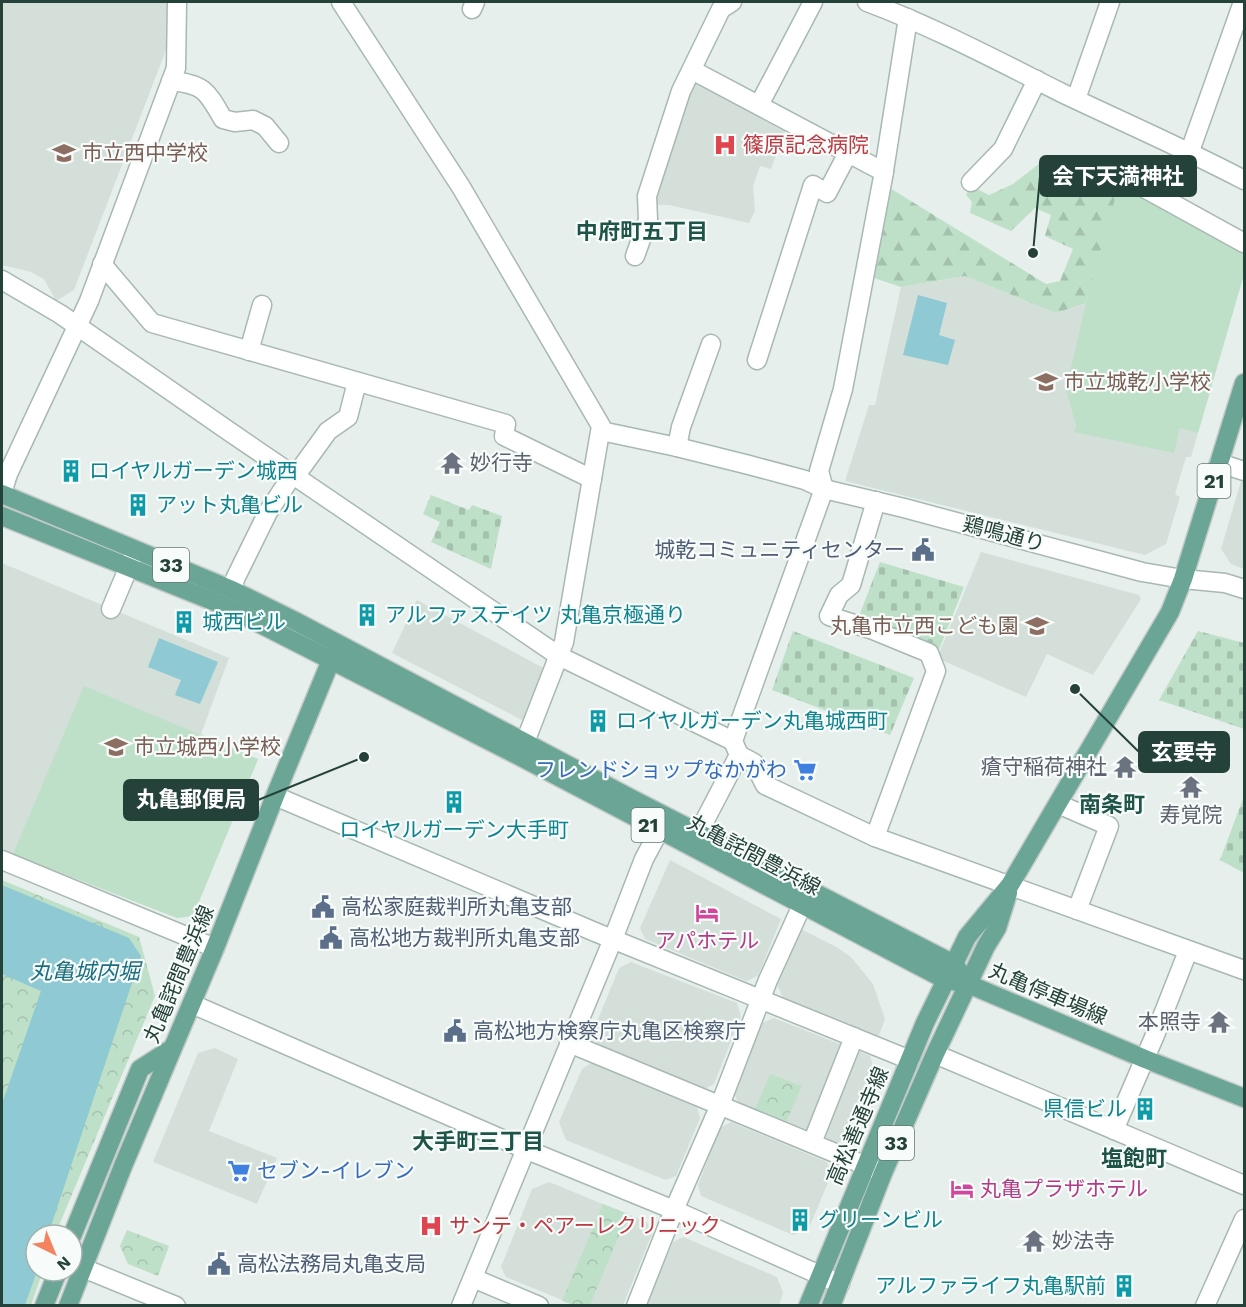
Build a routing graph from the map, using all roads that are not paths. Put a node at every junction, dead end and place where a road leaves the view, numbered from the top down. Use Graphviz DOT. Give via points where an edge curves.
graph roads {
  1 [pos="177,2"];
  2 [pos="341,2"];
  3 [pos="732,2"];
  4 [pos="813,2"];
  5 [pos="867,2"];
  6 [pos="1110,2"];
  7 [pos="1243,2"];
  8 [pos="908,18"];
  9 [pos="692,70"];
  10 [pos="1037,80"];
  11 [pos="171,81"];
  12 [pos="1076,99"];
  13 [pos="759,105"];
  14 [pos="279,143"];
  15 [pos="1190,151"];
  16 [pos="848,153"];
  17 [pos="1107,168"];
  18 [pos="884,172"];
  19 [pos="1245,180"];
  20 [pos="971,182"];
  21 [pos="1245,243"];
  22 [pos="635,256"];
  23 [pos="102,264"];
  24 [pos="2,280"];
  25 [pos="262,305"];
  26 [pos="76,326"];
  27 [pos="711,344"];
  28 [pos="249,351"];
  29 [pos="757,360"];
  30 [pos="357,382"];
  31 [pos="1245,383"];
  32 [pos="601,431"];
  33 [pos="677,447"];
  34 [pos="1219,463"];
  35 [pos="1245,471"];
  36 [pos="293,474"];
  37 [pos="592,479"];
  38 [pos="824,489"];
  39 [pos="2,493"];
  40 [pos="876,501"];
  41 [pos="2,516"];
  42 [pos="132,559"];
  43 [pos="1183,579"];
  44 [pos="1245,589"];
  45 [pos="228,598"];
  46 [pos="111,609"];
  47 [pos="335,652"];
  48 [pos="559,656"];
  49 [pos="736,748"];
  50 [pos="522,749"];
  51 [pos="274,796"];
  52 [pos="1058,804"];
  53 [pos="663,823"];
  54 [pos="875,837"];
  55 [pos="695,840"];
  56 [pos="2,860"];
  57 [pos="1010,885"];
  58 [pos="806,898"];
  59 [pos="1077,910"];
  60 [pos="613,939"];
  61 [pos="215,948"];
  62 [pos="1188,951"];
  63 [pos="1245,970"];
  64 [pos="950,972"];
  65 [pos="968,984"];
  66 [pos="760,999"];
  67 [pos="192,1004"];
  68 [pos="854,1037"];
  69 [pos="569,1043"];
  70 [pos="171,1049"];
  71 [pos="935,1054"];
  72 [pos="1145,1059"];
  73 [pos="910,1060"];
  74 [pos="1245,1098"];
  75 [pos="720,1105"];
  76 [pos="1114,1130"];
  77 [pos="812,1143"];
  78 [pos="525,1149"];
  79 [pos="866,1166"];
  80 [pos="883,1173"];
  81 [pos="1245,1185"];
  82 [pos="674,1210"];
  83 [pos="1245,1219"];
  84 [pos="77,1223"];
  85 [pos="84,1266"];
  86 [pos="84,1268"];
  87 [pos="819,1276"];
  88 [pos="472,1278"];
  89 [pos="53,1283"];
  90 [pos="77,1283"];
  91 [pos="840,1284"];
  92 [pos="44,1305"];
  93 [pos="68,1305"];
  94 [pos="176,1305"];
  95 [pos="461,1305"];
  96 [pos="538,1305"];
  97 [pos="636,1305"];
  98 [pos="808,1305"];
  99 [pos="831,1305"];
  100 [pos="1205,1305"];
  1 -- 11 [label="street" via="176,68"];
  2 -- 32 [label="street" via="461,188"];
  3 -- 9 [label="street" via="721,9"];
  4 -- 13 [label="street"];
  5 -- 8 [label="street"];
  6 -- 12 [label="street"];
  7 -- 15 [label="street"];
  8 -- 10 [label="street"];
  8 -- 18 [label="street"];
  9 -- 13 [label="street"];
  9 -- 22 [label="street" via="681,91 647,196 648,220"];
  10 -- 12 [label="street"];
  10 -- 20 [label="street" via="1004,149"];
  11 -- 14 [label="street" via="194,83 211,98 223,119 253,120 265,126"];
  11 -- 23 [label="street"];
  12 -- 15 [label="street"];
  13 -- 16 [label="street"];
  15 -- 19 [label="street"];
  16 -- 18 [label="street"];
  16 -- 29 [label="street" via="827,193 813,185"];
  17 -- 21 [label="street"];
  18 -- 38 [label="street" via="842,394 819,471"];
  23 -- 26 [label="street"];
  23 -- 28 [label="street" via="152,323"];
  24 -- 26 [label="street"];
  25 -- 28 [label="street"];
  26 -- 36 [label="street"];
  26 -- 39 [label="street"];
  27 -- 33 [label="street"];
  28 -- 30 [label="street"];
  30 -- 36 [label="street" via="348,417 328,431 300,471"];
  30 -- 37 [label="street" via="506,424 504,436"];
  31 -- 34 [label="main road, 21"];
  32 -- 33 [label="street, 鶏鳴通り"];
  32 -- 37 [label="street"];
  33 -- 38 [label="street, 鶏鳴通り" via="805,480"];
  34 -- 35 [label="street"];
  34 -- 43 [label="main road, 21"];
  36 -- 45 [label="street" via="268,512"];
  36 -- 48 [label="street"];
  37 -- 48 [label="street"];
  38 -- 40 [label="street, 鶏鳴通り"];
  38 -- 49 [label="street"];
  39 -- 42 [label="main road, 33"];
  40 -- 43 [label="street, 鶏鳴通り" via="1142,572"];
  40 -- 54 [label="street" via="851,585 839,595 829,616 929,653 936,671"];
  41 -- 42 [label="main road, 33"];
  42 -- 45 [label="main road, 33"];
  42 -- 46 [label="street"];
  43 -- 44 [label="street, 鶏鳴通り"];
  43 -- 52 [label="main road, 21" via="1170,612"];
  45 -- 47 [label="main road, 33"];
  47 -- 50 [label="main road, 丸亀詫間豊浜線 / 21"];
  47 -- 51 [label="main road, 丸亀詫間豊浜線"];
  48 -- 49 [label="street"];
  48 -- 50 [label="street"];
  49 -- 54 [label="street" via="754,764 765,785"];
  49 -- 55 [label="street"];
  50 -- 53 [label="main road, 丸亀詫間豊浜線 / 21"];
  51 -- 60 [label="street"];
  51 -- 61 [label="main road, 丸亀詫間豊浜線"];
  52 -- 57 [label="main road, 21"];
  52 -- 59 [label="street" via="1109,826"];
  53 -- 55 [label="main road, 丸亀詫間豊浜線 / 21"];
  53 -- 60 [label="street" via="644,859"];
  54 -- 57 [label="street"];
  55 -- 58 [label="main road, 丸亀詫間豊浜線 / 21"];
  56 -- 61 [label="street"];
  57 -- 59 [label="street"];
  57 -- 64 [label="main road, 21" via="967,937"];
  57 -- 65 [label="main road, 21" via="997,928"];
  58 -- 64 [label="main road, 丸亀詫間豊浜線 / 21"];
  58 -- 66 [label="street"];
  59 -- 62 [label="street"];
  60 -- 66 [label="street"];
  60 -- 69 [label="street"];
  61 -- 67 [label="main road, 丸亀詫間豊浜線"];
  62 -- 63 [label="street"];
  62 -- 72 [label="street"];
  64 -- 65 [label="main road, 丸亀詫間豊浜線 / 21"];
  64 -- 73 [label="main road, 高松善通寺線 / 33"];
  65 -- 71 [label="main road, 高松善通寺線 / 33"];
  65 -- 72 [label="main road, 丸亀停車場線"];
  66 -- 68 [label="street"];
  66 -- 75 [label="street"];
  67 -- 70 [label="main road, 丸亀詫間豊浜線"];
  67 -- 78 [label="street"];
  68 -- 73 [label="street"];
  68 -- 77 [label="street"];
  69 -- 75 [label="street"];
  69 -- 78 [label="street"];
  70 -- 84 [label="main road" via="140,1069"];
  70 -- 85 [label="main road, 丸亀詫間豊浜線"];
  71 -- 76 [label="street"];
  71 -- 80 [label="main road, 高松善通寺線 / 33"];
  72 -- 74 [label="main road, 丸亀停車場線"];
  72 -- 76 [label="street"];
  73 -- 79 [label="main road, 高松善通寺線 / 33"];
  75 -- 77 [label="street"];
  75 -- 82 [label="street"];
  76 -- 81 [label="street"];
  77 -- 79 [label="street"];
  78 -- 82 [label="street"];
  78 -- 88 [label="street"];
  79 -- 80 [label="street"];
  79 -- 87 [label="main road, 高松善通寺線 / 33"];
  80 -- 91 [label="main road, 高松善通寺線 / 33"];
  82 -- 87 [label="street"];
  82 -- 97 [label="street"];
  83 -- 100 [label="street"];
  86 -- 94 [label="street"];
  87 -- 91 [label="street"];
  87 -- 98 [label="main road, 高松善通寺線 / 33"];
  88 -- 95 [label="street"];
  88 -- 96 [label="street"];
  89 -- 92 [label="main road"];
  90 -- 93 [label="main road, 丸亀詫間豊浜線"];
  91 -- 99 [label="main road, 高松善通寺線 / 33"];
}
